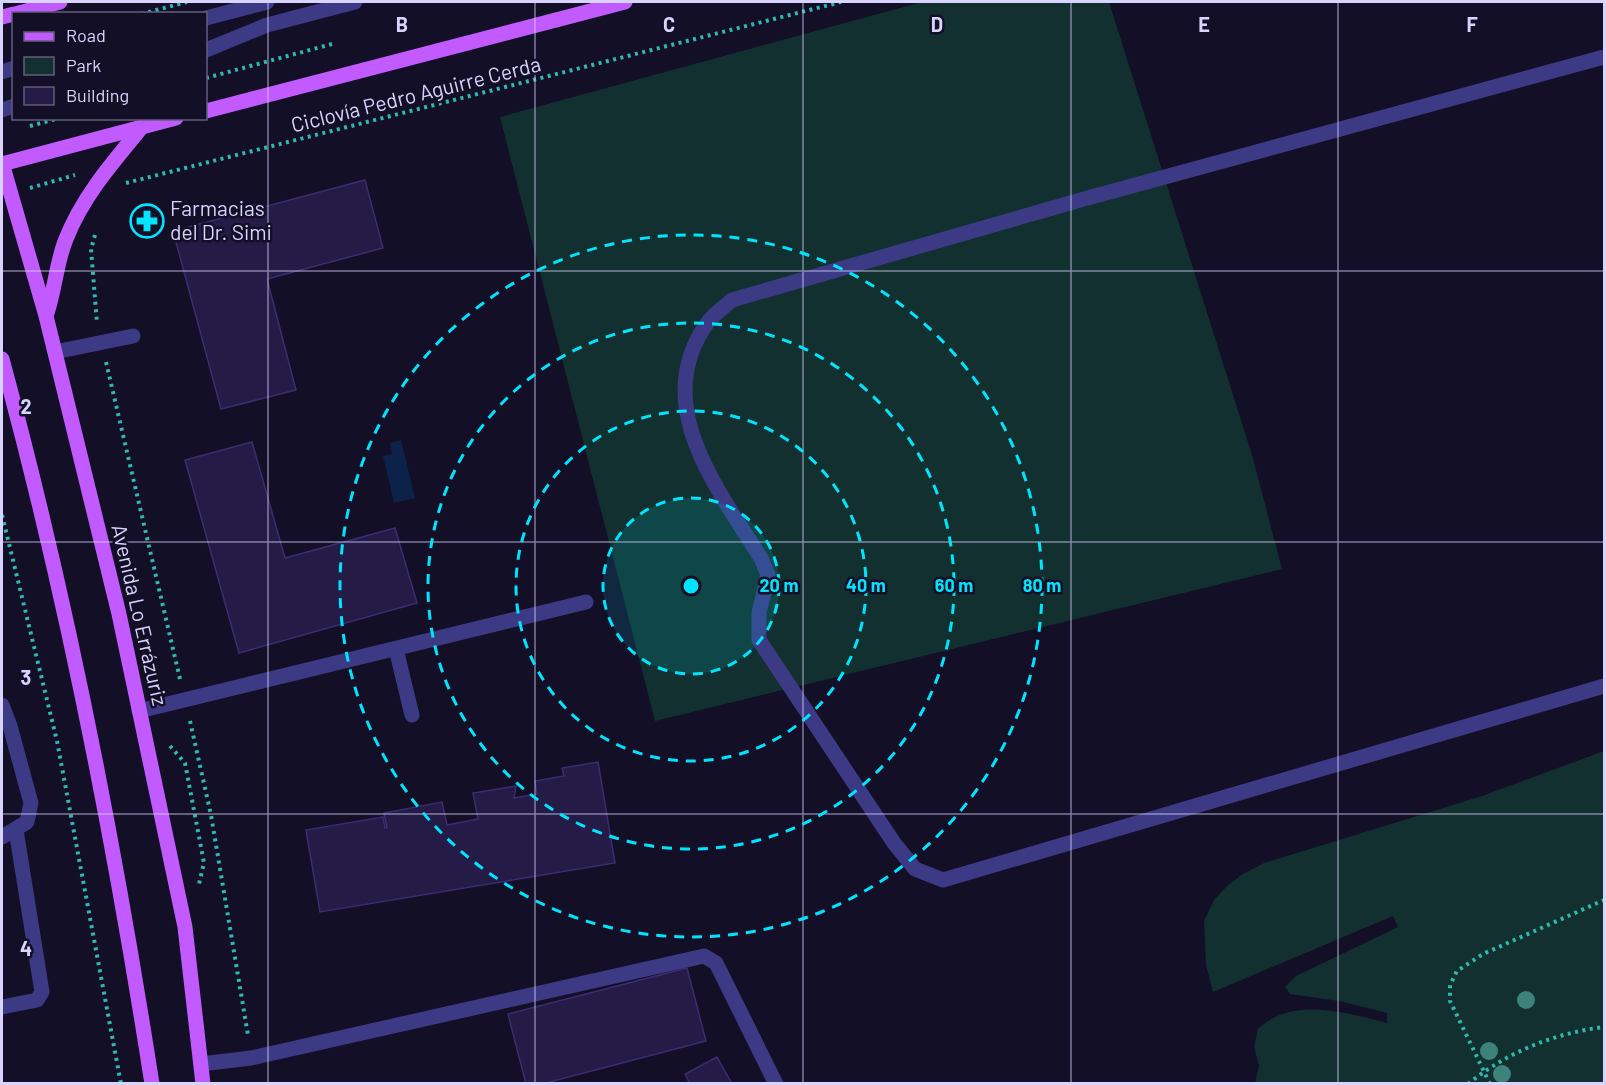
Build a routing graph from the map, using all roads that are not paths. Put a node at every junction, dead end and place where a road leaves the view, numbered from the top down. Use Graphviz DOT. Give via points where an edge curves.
graph roads {
  1 [pos="60,2"];
  2 [pos="267,2"];
  3 [pos="355,2"];
  4 [pos="625,2"];
  5 [pos="22,12"];
  6 [pos="207,18"];
  7 [pos="207,50"];
  8 [pos="1605,57"];
  9 [pos="207,111"];
  10 [pos="168,120"];
  11 [pos="142,127"];
  12 [pos="2,163"];
  13 [pos="46,316"];
  14 [pos="133,336"];
  15 [pos="55,352"];
  16 [pos="2,359"];
  17 [pos="586,602"];
  18 [pos="396,649"];
  19 [pos="1605,686"];
  20 [pos="2,705"];
  21 [pos="139,711"];
  22 [pos="412,716"];
  23 [pos="16,830"];
  24 [pos="2,837"];
  25 [pos="2,1007"];
  26 [pos="201,1064"];
  27 [pos="152,1083"];
  28 [pos="203,1083"];
  29 [pos="776,1083"];
  1 -- 5 [label="main road"];
  2 -- 6 [label="lane"];
  3 -- 7 [label="lane" via="267,25"];
  4 -- 9 [label="main road"];
  8 -- 19 [label="lane" via="732,300 709,320 695,345 686,382 687,419 699,457 768,574 759,614 759,640 894,843 915,869 943,880"];
  10 -- 11 [label="main road"];
  11 -- 12 [label="main road"];
  11 -- 13 [label="main road" via="80,208 65,241"];
  12 -- 13 [label="main road, Avenida Lo Errázuriz"];
  13 -- 15 [label="main road, Avenida Lo Errázuriz"];
  14 -- 15 [label="lane"];
  15 -- 21 [label="main road, Avenida Lo Errázuriz"];
  16 -- 27 [label="main road" via="99,771"];
  17 -- 18 [label="lane"];
  18 -- 21 [label="lane"];
  18 -- 22 [label="lane"];
  20 -- 23 [label="lane" via="30,803 27,822"];
  21 -- 26 [label="main road, Avenida Lo Errázuriz" via="185,927"];
  23 -- 24 [label="lane"];
  23 -- 25 [label="lane" via="42,992 37,1000"];
  26 -- 28 [label="main road, Avenida Lo Errázuriz"];
  26 -- 29 [label="lane" via="251,1058 704,956 716,963"];
}
